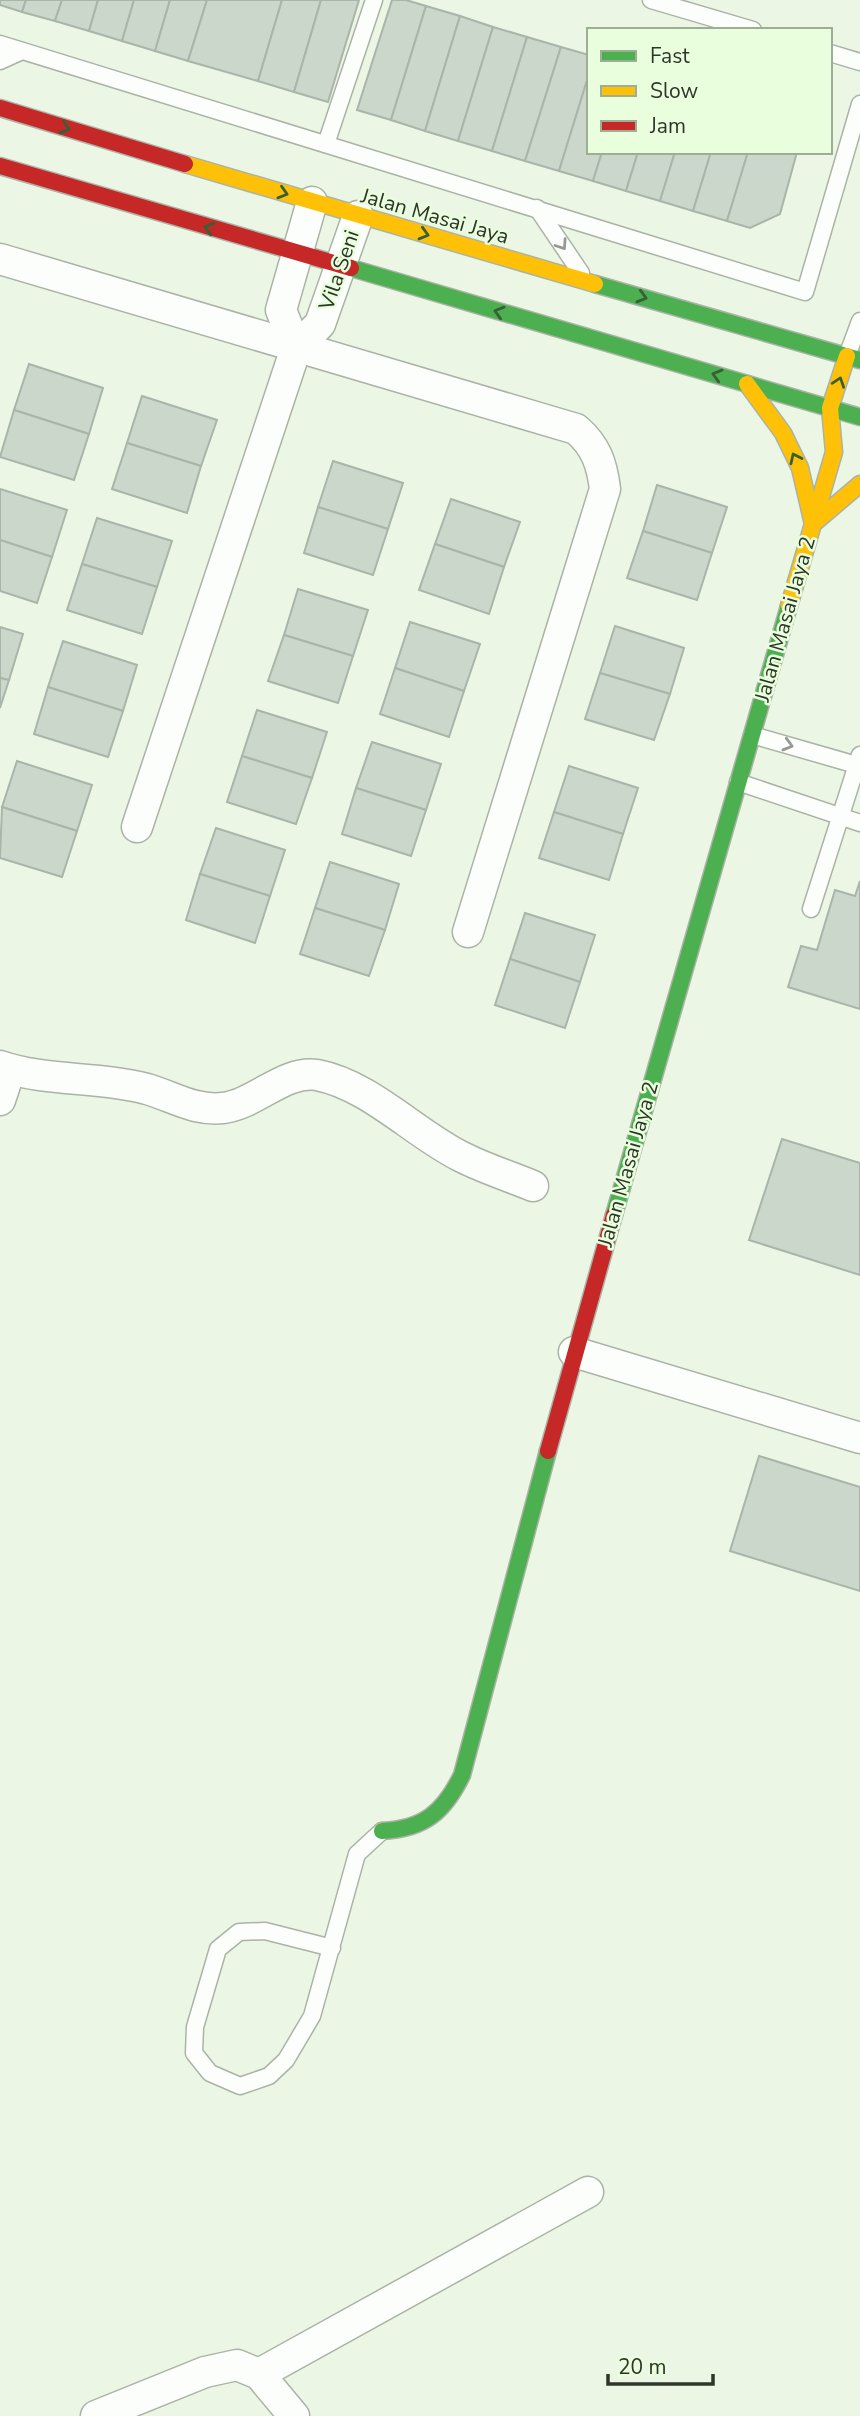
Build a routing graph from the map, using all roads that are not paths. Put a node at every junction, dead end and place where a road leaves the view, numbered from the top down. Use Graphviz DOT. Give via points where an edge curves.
graph roads {
  1 [pos="374,0"];
  2 [pos="651,0"];
  3 [pos="746,28"];
  4 [pos="0,44"];
  5 [pos="22,51"];
  6 [pos="832,54"];
  7 [pos="0,61"];
  8 [pos="860,62"];
  9 [pos="860,104"];
  10 [pos="0,108"];
  11 [pos="326,144"];
  12 [pos="0,166"];
  13 [pos="312,202"];
  14 [pos="537,208"];
  15 [pos="358,216"];
  16 [pos="298,254"];
  17 [pos="0,259"];
  18 [pos="340,267"];
  19 [pos="586,281"];
  20 [pos="860,321"];
  21 [pos="296,348"];
  22 [pos="854,358"];
  23 [pos="747,384"];
  24 [pos="830,408"];
  25 [pos="860,417"];
  26 [pos="860,430"];
  27 [pos="834,452"];
  28 [pos="860,484"];
  29 [pos="813,524"];
  30 [pos="752,735"];
  31 [pos="859,762"];
  32 [pos="738,782"];
  33 [pos="840,815"];
  34 [pos="860,822"];
  35 [pos="137,827"];
  36 [pos="811,909"];
  37 [pos="468,932"];
  38 [pos="5,1068"];
  39 [pos="0,1100"];
  40 [pos="533,1186"];
  41 [pos="574,1352"];
  42 [pos="860,1438"];
  43 [pos="382,1831"];
  44 [pos="332,1948"];
  45 [pos="588,2192"];
  46 [pos="259,2374"];
  47 [pos="96,2416"];
  48 [pos="293,2416"];
  1 -- 11 [label="lane"];
  2 -- 3 [label="lane"];
  4 -- 5 [label="lane"];
  5 -- 7 [label="lane"];
  5 -- 11 [label="lane"];
  6 -- 8 [label="lane"];
  9 -- 14 [label="lane" via="804,292"];
  10 -- 13 [label="main road, Jalan Masai Jaya, one-way"];
  11 -- 14 [label="lane"];
  16 -- 12 [label="main road, one-way"];
  13 -- 15 [label="main road, Jalan Masai Jaya"];
  13 -- 16 [label="street, Vila Seni"];
  14 -- 19 [label="lane, one-way"];
  15 -- 18 [label="street, Vila Seni"];
  15 -- 19 [label="main road, Jalan Masai Jaya, one-way"];
  16 -- 18 [label="main road"];
  16 -- 21 [label="street, Vila Seni" via="281,310"];
  17 -- 21 [label="street"];
  18 -- 21 [label="street, Vila Seni" via="320,324"];
  23 -- 18 [label="main road, one-way"];
  19 -- 22 [label="main road, Jalan Masai Jaya, one-way"];
  20 -- 22 [label="lane"];
  21 -- 35 [label="street"];
  21 -- 37 [label="street" via="576,429 589,440 600,464 605,489"];
  24 -- 22 [label="main road, Jalan Masai Jaya 2, one-way"];
  23 -- 24 [label="main road"];
  29 -- 23 [label="main road, one-way" via="800,468 783,433"];
  24 -- 25 [label="main road"];
  24 -- 27 [label="main road, Jalan Masai Jaya 2"];
  26 -- 27 [label="street"];
  27 -- 29 [label="main road, Jalan Masai Jaya 2"];
  28 -- 29 [label="main road"];
  29 -- 30 [label="main road, Jalan Masai Jaya 2"];
  30 -- 31 [label="lane, one-way"];
  30 -- 32 [label="main road, Jalan Masai Jaya 2"];
  31 -- 33 [label="lane"];
  32 -- 33 [label="lane"];
  32 -- 41 [label="main road, Jalan Masai Jaya 2"];
  33 -- 34 [label="lane"];
  33 -- 36 [label="lane"];
  38 -- 39 [label="street"];
  38 -- 40 [label="street" via="146,1089 190,1107 209,1109 241,1104 303,1076 328,1078 375,1100 460,1157"];
  41 -- 42 [label="street"];
  41 -- 43 [label="main road, Jalan Masai Jaya 2" via="463,1775 452,1799 433,1821 404,1831"];
  43 -- 44 [label="lane" via="357,1854"];
  44 -- 44 [label="lane" via="312,2016 286,2060 269,2076 240,2086 210,2073 194,2053 195,2027 218,1949 239,1932 265,1931"];
  45 -- 46 [label="street"];
  46 -- 47 [label="street" via="237,2365 205,2372"];
  46 -- 48 [label="street"];
}
